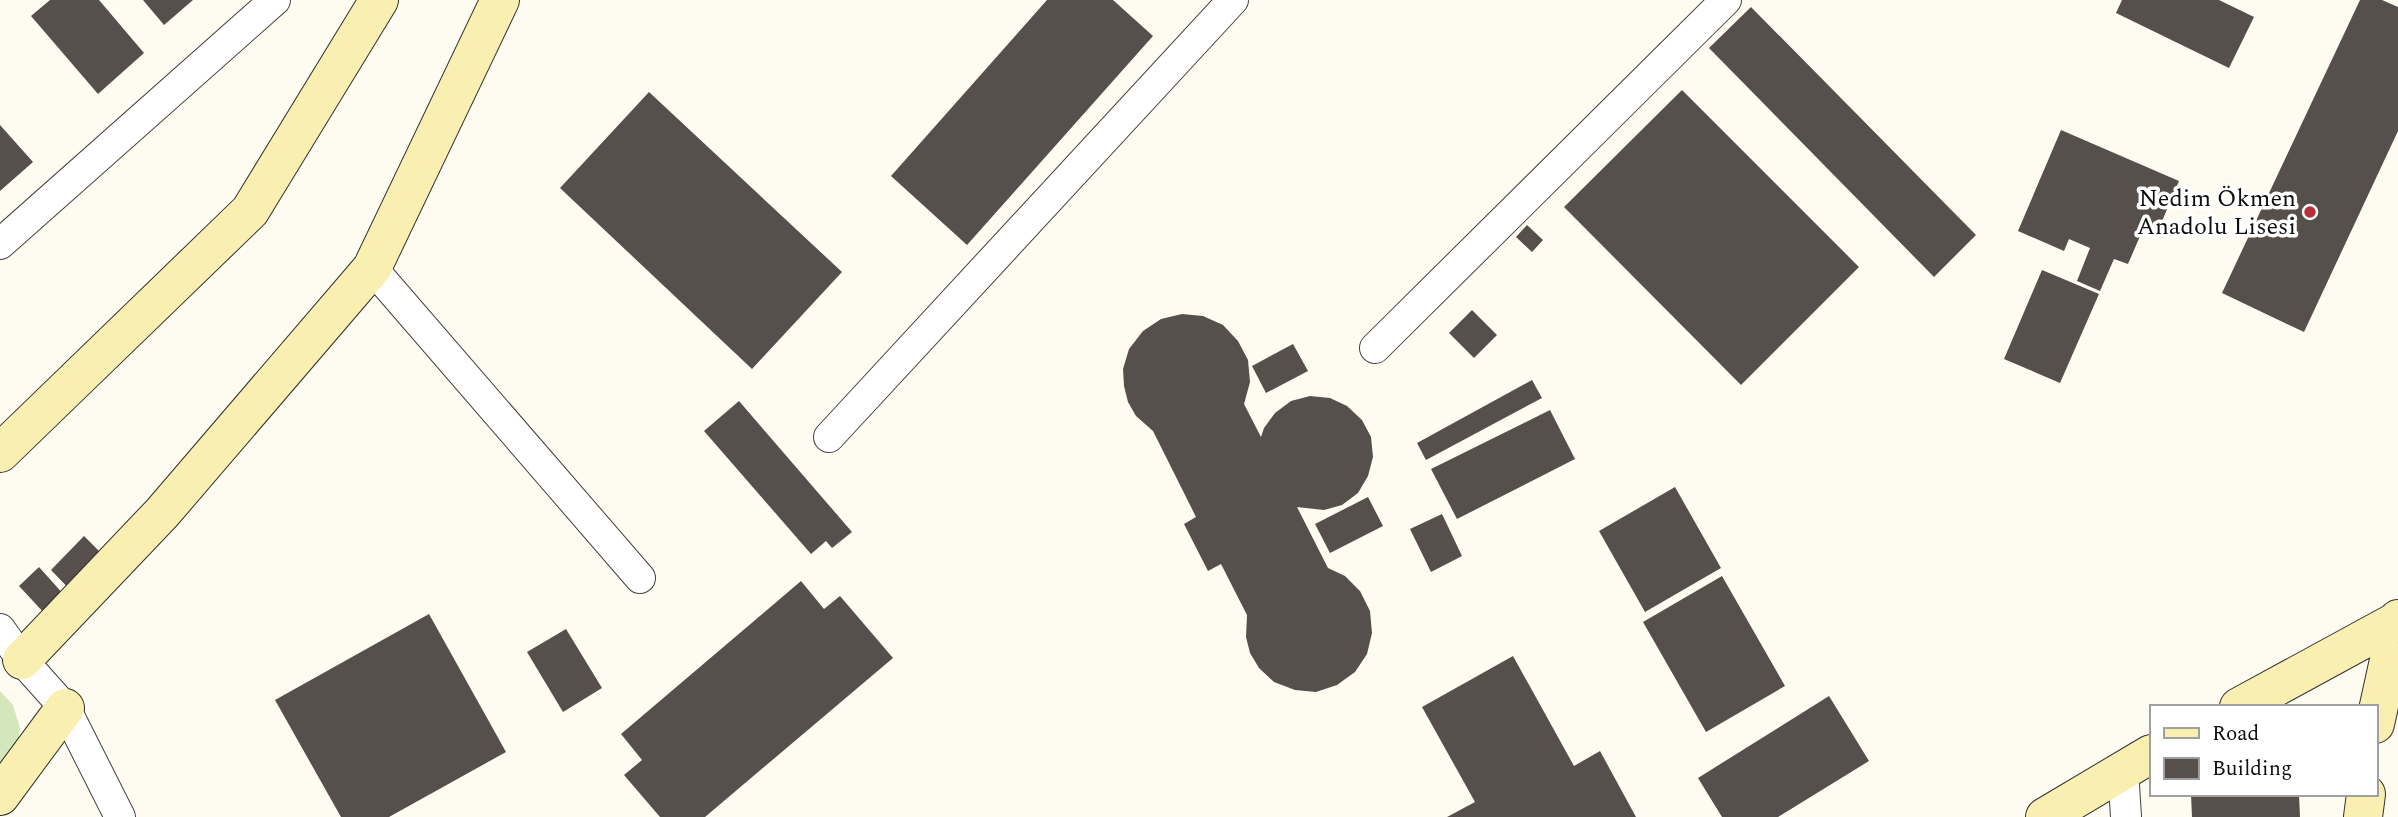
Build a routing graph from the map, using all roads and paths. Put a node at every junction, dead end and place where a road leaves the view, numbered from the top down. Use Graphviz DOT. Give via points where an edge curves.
graph roads {
  1 [pos="275,0"];
  2 [pos="379,0"];
  3 [pos="500,0"];
  4 [pos="1233,0"];
  5 [pos="1726,0"];
  6 [pos="0,244"];
  7 [pos="372,268"];
  8 [pos="1375,348"];
  9 [pos="829,437"];
  10 [pos="0,453"];
  11 [pos="640,578"];
  12 [pos="2397,620"];
  13 [pos="0,629"];
  14 [pos="22,660"];
  15 [pos="2243,705"];
  16 [pos="65,708"];
  17 [pos="2377,715"];
  18 [pos="2137,762"];
  19 [pos="0,796"];
  20 [pos="2366,796"];
  21 [pos="120,817"];
  22 [pos="2045,817"];
  23 [pos="2126,817"];
  24 [pos="2363,817"];
  1 -- 6 [label="street"];
  2 -- 10 [label="street" via="250,211"];
  3 -- 7 [label="street"];
  4 -- 9 [label="street"];
  5 -- 8 [label="street"];
  7 -- 11 [label="street"];
  7 -- 14 [label="street" via="162,513"];
  12 -- 15 [label="street"];
  12 -- 17 [label="street"];
  13 -- 14 [label="street"];
  14 -- 16 [label="street"];
  16 -- 19 [label="street"];
  16 -- 21 [label="street"];
  18 -- 22 [label="street"];
  18 -- 23 [label="street"];
  20 -- 24 [label="street"];
}
